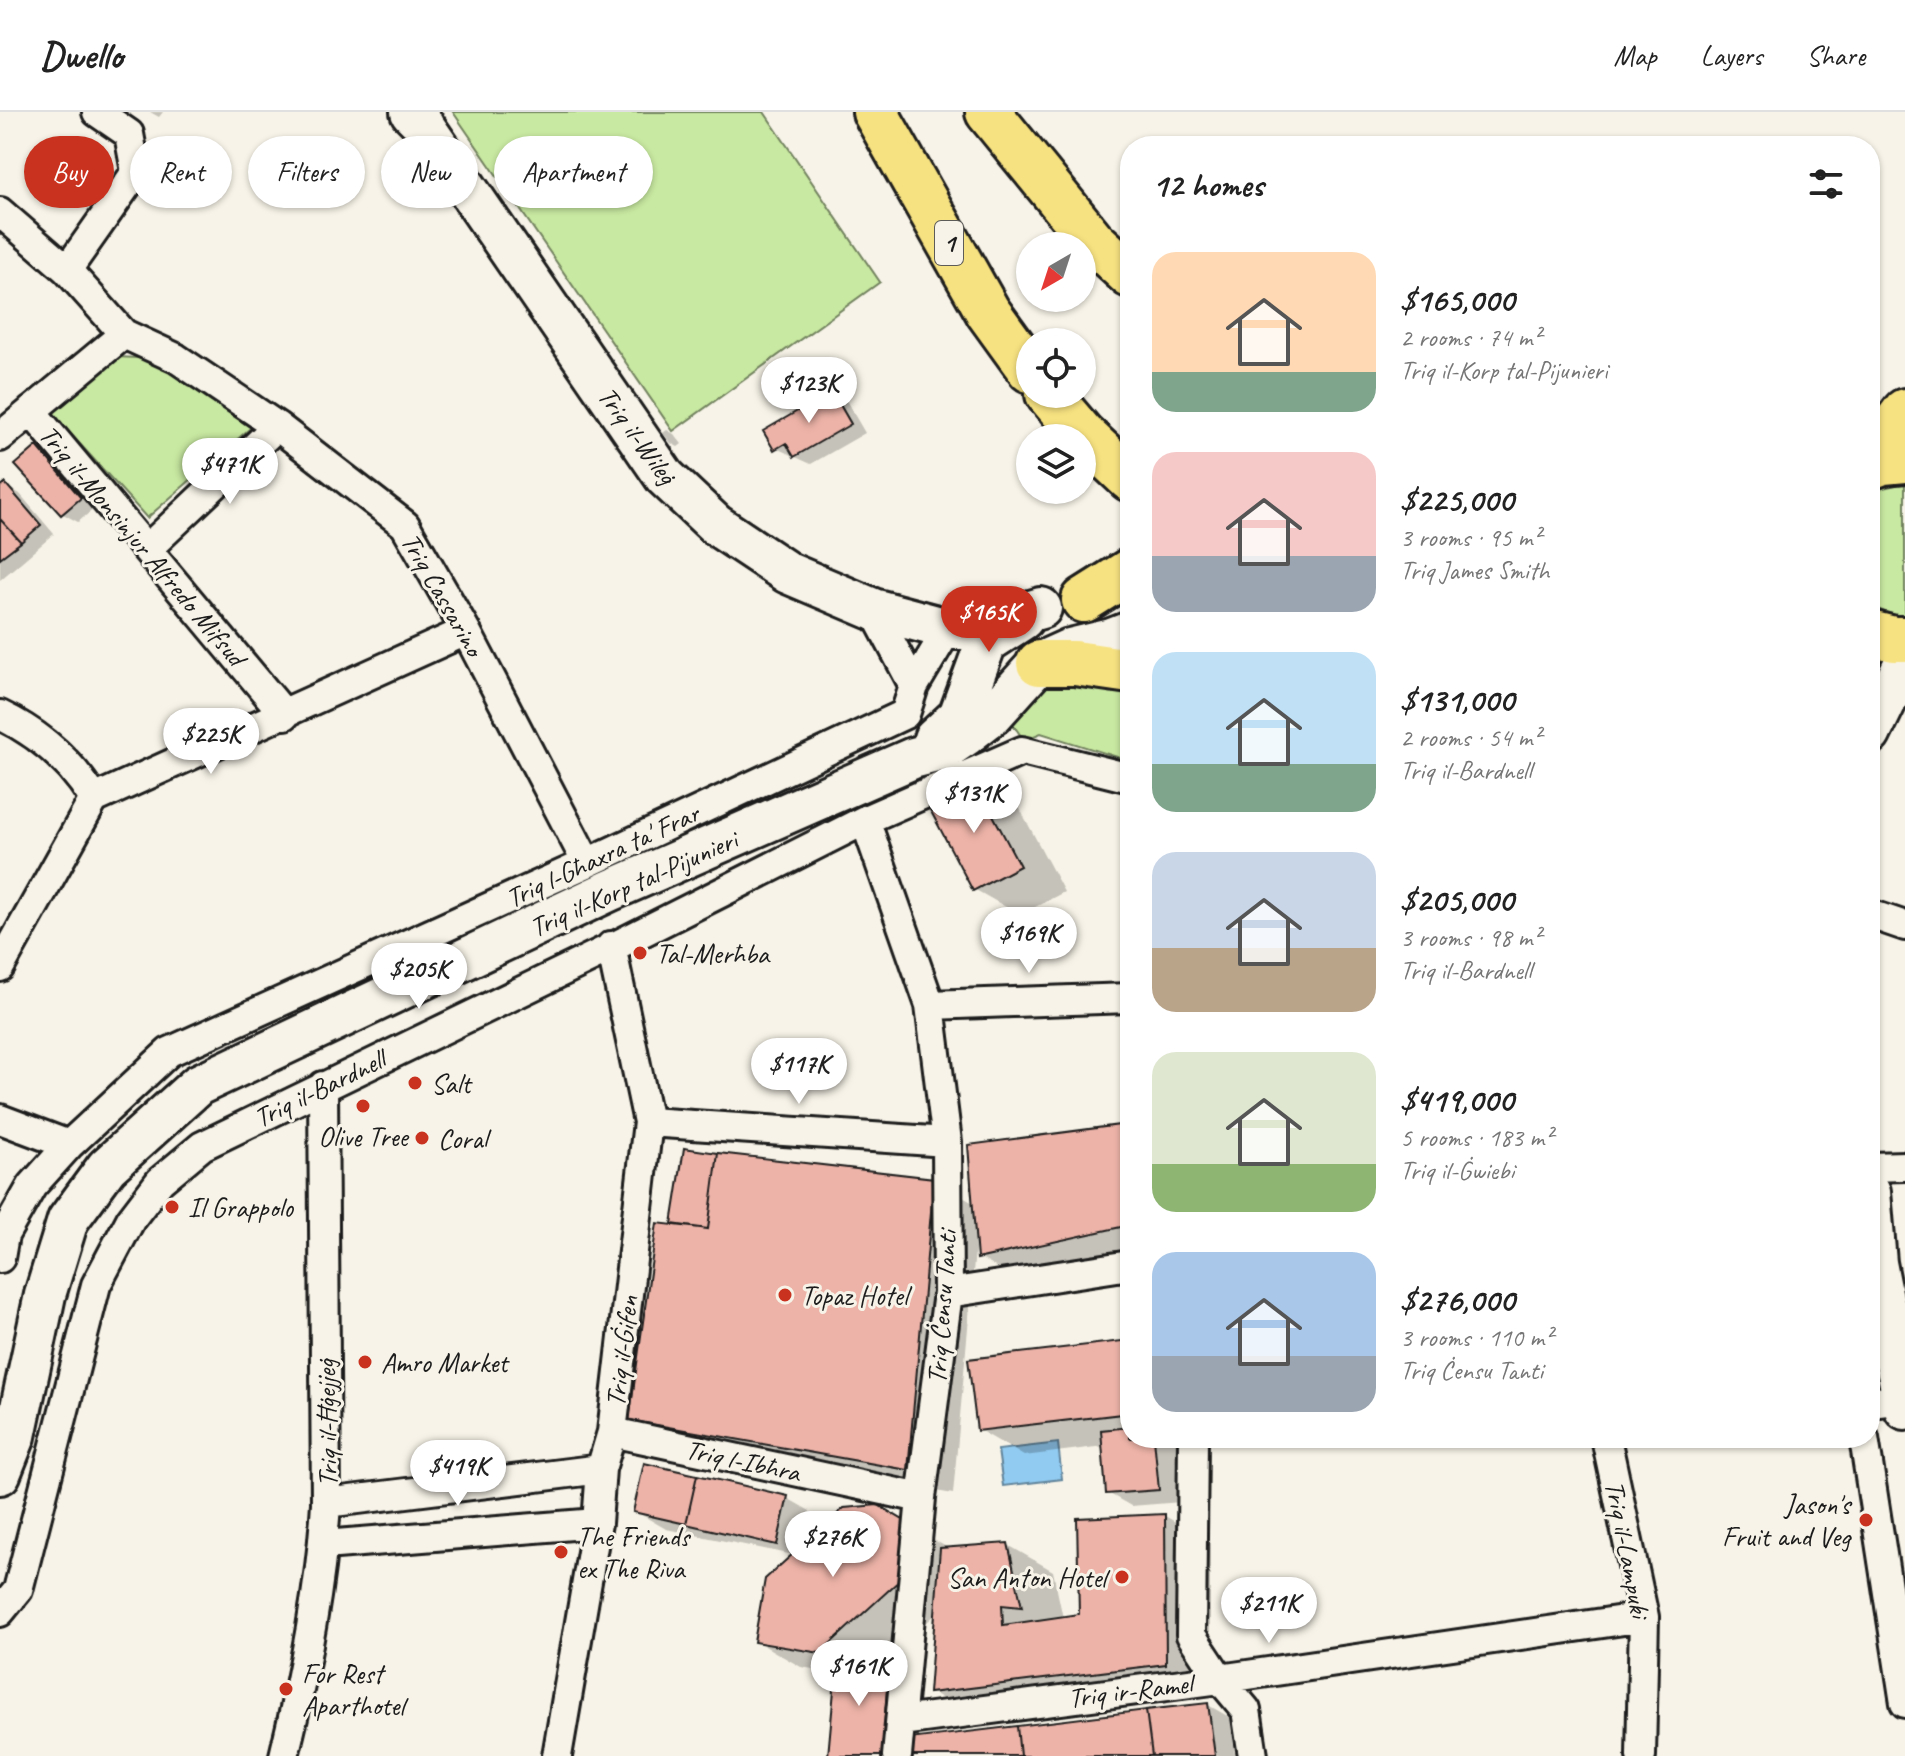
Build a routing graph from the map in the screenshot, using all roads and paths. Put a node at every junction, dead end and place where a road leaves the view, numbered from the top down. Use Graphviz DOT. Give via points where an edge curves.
graph roads {
  1 [pos="97,112"];
  2 [pos="411,112"];
  3 [pos="875,112"];
  4 [pos="988,112"];
  5 [pos="1056,196"];
  6 [pos="0,212"];
  7 [pos="1120,266"];
  8 [pos="67,270"];
  9 [pos="1120,278"];
  10 [pos="124,334"];
  11 [pos="1016,351"];
  12 [pos="1060,408"];
  13 [pos="31,411"];
  14 [pos="1905,411"];
  15 [pos="277,426"];
  16 [pos="0,437"];
  17 [pos="1880,445"];
  18 [pos="1905,460"];
  19 [pos="1880,463"];
  20 [pos="1120,470"];
  21 [pos="147,549"];
  22 [pos="1120,577"];
  23 [pos="1120,594"];
  24 [pos="1084,600"];
  25 [pos="873,609"];
  26 [pos="466,631"];
  27 [pos="965,632"];
  28 [pos="1120,636"];
  29 [pos="1880,636"];
  30 [pos="1905,639"];
  31 [pos="1905,662"];
  32 [pos="1039,663"];
  33 [pos="1120,670"];
  34 [pos="914,686"];
  35 [pos="1880,713"];
  36 [pos="0,715"];
  37 [pos="285,715"];
  38 [pos="913,758"];
  39 [pos="1120,776"];
  40 [pos="94,799"];
  41 [pos="865,820"];
  42 [pos="587,863"];
  43 [pos="1880,917"];
  44 [pos="1905,926"];
  45 [pos="611,946"];
  46 [pos="3,954"];
  47 [pos="1120,998"];
  48 [pos="930,1005"];
  49 [pos="323,1086"];
  50 [pos="0,1119"];
  51 [pos="648,1122"];
  52 [pos="947,1142"];
  53 [pos="69,1145"];
  54 [pos="1905,1166"];
  55 [pos="1880,1167"];
  56 [pos="0,1258"];
  57 [pos="1120,1267"];
  58 [pos="948,1293"];
  59 [pos="1880,1296"];
  60 [pos="1893,1404"];
  61 [pos="612,1432"];
  62 [pos="1193,1448"];
  63 [pos="1608,1448"];
  64 [pos="1866,1448"];
  65 [pos="601,1469"];
  66 [pos="0,1474"];
  67 [pos="921,1498"];
  68 [pos="326,1503"];
  69 [pos="597,1523"];
  70 [pos="324,1545"];
  71 [pos="0,1612"];
  72 [pos="1644,1617"];
  73 [pos="1220,1679"];
  74 [pos="1905,1703"];
  75 [pos="901,1721"];
  76 [pos="284,1756"];
  77 [pos="557,1756"];
  78 [pos="897,1756"];
  79 [pos="1253,1756"];
  80 [pos="1641,1756"];
  1 -- 8 [label="street" via="129,134 136,172"];
  2 -- 25 [label="street, Triq il-Wileġ" via="665,477 716,525 788,573"];
  3 -- 11 [label="main road, 1" via="988,312"];
  4 -- 5 [label="main road"];
  5 -- 7 [label="main road"];
  5 -- 9 [label="main road"];
  6 -- 8 [label="street, Triq Cassarino"];
  8 -- 10 [label="street, Triq Cassarino"];
  10 -- 13 [label="street"];
  10 -- 15 [label="street, Triq Cassarino" via="176,358"];
  12 -- 20 [label="main road"];
  13 -- 16 [label="street"];
  13 -- 21 [label="street, Triq il-Monsinjur Alfredo Mifsud"];
  14 -- 17 [label="main road"];
  15 -- 21 [label="street"];
  15 -- 26 [label="street, Triq Cassarino" via="405,525"];
  18 -- 19 [label="main road"];
  21 -- 37 [label="street, Triq il-Monsinjur Alfredo Mifsud"];
  22 -- 24 [label="main road"];
  23 -- 24 [label="street"];
  24 -- 27 [label="street"];
  25 -- 27 [label="street, Triq il-Wileġ"];
  25 -- 34 [label="street"];
  26 -- 37 [label="street"];
  26 -- 42 [label="street, Triq Cassarino"];
  27 -- 32 [label="street, Triq il-Wileġ"];
  27 -- 34 [label="street, Triq l-Għaxra ta' Frar"];
  27 -- 38 [label="street, Triq il-Korp tal-Pijunieri" via="970,690 959,716"];
  28 -- 32 [label="street"];
  29 -- 30 [label="main road"];
  31 -- 35 [label="street"];
  32 -- 33 [label="main road"];
  32 -- 38 [label="street, Triq il-Korp tal-Pijunieri" via="993,714 966,735 944,750"];
  34 -- 42 [label="street, Triq l-Għaxra ta' Frar" via="905,714"];
  36 -- 40 [label="street" via="26,727 78,772"];
  37 -- 40 [label="street"];
  38 -- 66 [label="street, Triq il-Korp tal-Pijunieri" via="609,891 198,1085 107,1167 68,1220 45,1295 15,1436"];
  39 -- 41 [label="street, Triq il-Bardnell" via="1022,751"];
  40 -- 46 [label="street"];
  41 -- 45 [label="street, Triq il-Bardnell"];
  41 -- 48 [label="street, Triq Ċensu Tanti"];
  42 -- 53 [label="street, Triq l-Għaxra ta' Frar" via="169,1052"];
  43 -- 44 [label="street"];
  45 -- 49 [label="street, Triq il-Bardnell"];
  45 -- 51 [label="street, Triq il-Ġifen"];
  47 -- 48 [label="street"];
  48 -- 52 [label="street, Triq Ċensu Tanti"];
  49 -- 68 [label="street, Triq il-Ħġejjeġ"];
  49 -- 71 [label="street, Triq il-Bardnell" via="202,1146 160,1181 131,1219 96,1285 18,1590"];
  50 -- 53 [label="street"];
  51 -- 52 [label="street"];
  51 -- 61 [label="street, Triq il-Ġifen"];
  52 -- 58 [label="street, Triq Ċensu Tanti"];
  53 -- 56 [label="street, Triq l-Għaxra ta' Frar" via="32,1186 4,1235"];
  54 -- 55 [label="street"];
  57 -- 58 [label="street"];
  58 -- 67 [label="street, Triq Ċensu Tanti"];
  59 -- 60 [label="street"];
  61 -- 65 [label="street, Triq il-Ġifen"];
  61 -- 67 [label="street, Triq l-Ibħra"];
  62 -- 73 [label="street" via="1191,1635"];
  63 -- 72 [label="street, Triq il-Lampuki"];
  64 -- 74 [label="street"];
  65 -- 68 [label="street"];
  65 -- 69 [label="street, Triq il-Ġifen"];
  67 -- 75 [label="street, Triq Ċensu Tanti"];
  68 -- 70 [label="street, Triq il-Ħġejjeġ"];
  69 -- 70 [label="street"];
  69 -- 77 [label="street, Triq il-Ġifen"];
  70 -- 76 [label="street, Triq il-Ħġejjeġ"];
  72 -- 73 [label="street, Triq ir-Ramel"];
  72 -- 80 [label="street, Triq il-Lampuki"];
  73 -- 75 [label="street, Triq ir-Ramel"];
  73 -- 79 [label="street" via="1246,1710"];
  75 -- 78 [label="street, Triq Ċensu Tanti"];
}
